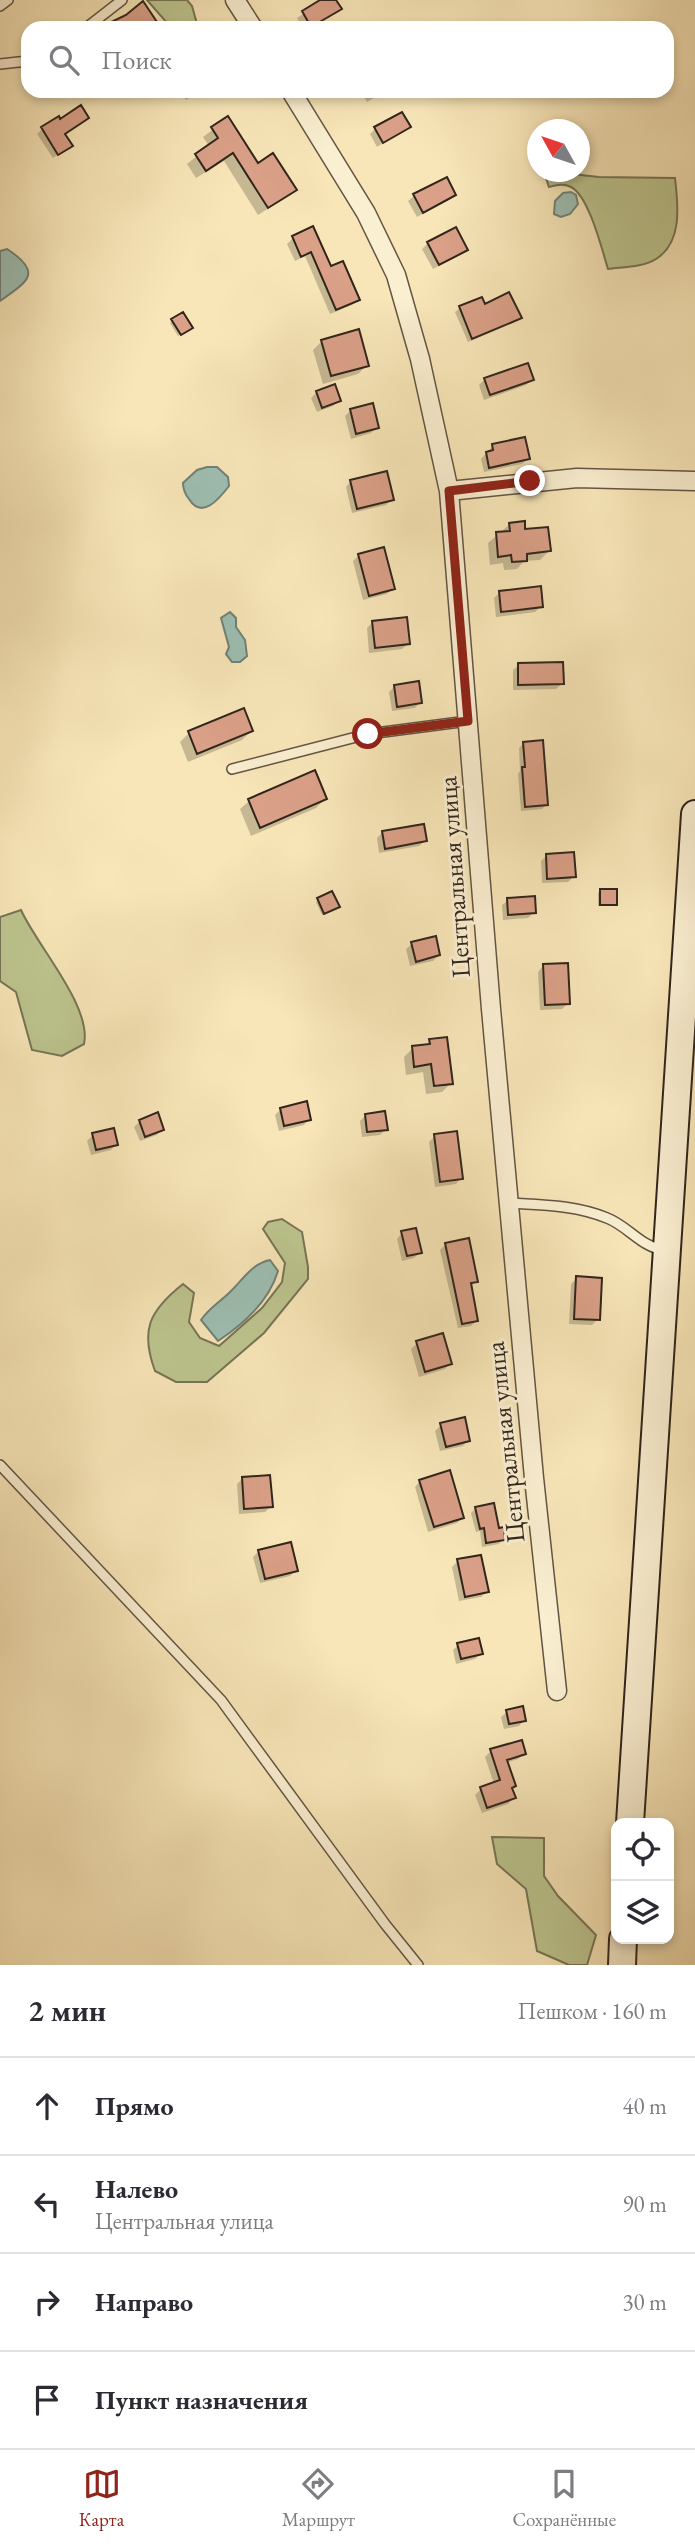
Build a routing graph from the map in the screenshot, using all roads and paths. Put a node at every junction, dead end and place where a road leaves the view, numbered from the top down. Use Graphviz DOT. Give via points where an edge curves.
graph roads {
  1 [pos="8,0"];
  2 [pos="122,0"];
  3 [pos="235,0"];
  4 [pos="0,6"];
  5 [pos="95,21"];
  6 [pos="248,21"];
  7 [pos="21,62"];
  8 [pos="0,64"];
  9 [pos="295,98"];
  10 [pos="695,481"];
  11 [pos="449,491"];
  12 [pos="468,721"];
  13 [pos="232,769"];
  14 [pos="695,814"];
  15 [pos="692,928"];
  16 [pos="509,1203"];
  17 [pos="666,1250"];
  18 [pos="0,1465"];
  19 [pos="557,1691"];
  20 [pos="630,1818"];
  21 [pos="623,1944"];
  22 [pos="418,1965"];
  23 [pos="622,1965"];
  1 -- 4 [label="lane"];
  2 -- 5 [label="lane"];
  3 -- 6 [label="street"];
  7 -- 8 [label="lane"];
  9 -- 11 [label="street, Центральная улица" via="366,213 396,275"];
  10 -- 11 [label="street" via="577,478"];
  11 -- 12 [label="street, Центральная улица"];
  12 -- 13 [label="lane" via="368,734"];
  12 -- 16 [label="street, Центральная улица"];
  14 -- 15 [label="main road"];
  15 -- 17 [label="main road"];
  16 -- 17 [label="lane" via="562,1206 608,1218 652,1248"];
  16 -- 19 [label="street, Центральная улица"];
  17 -- 20 [label="main road"];
  18 -- 22 [label="lane" via="221,1700"];
  21 -- 23 [label="main road"];
}
